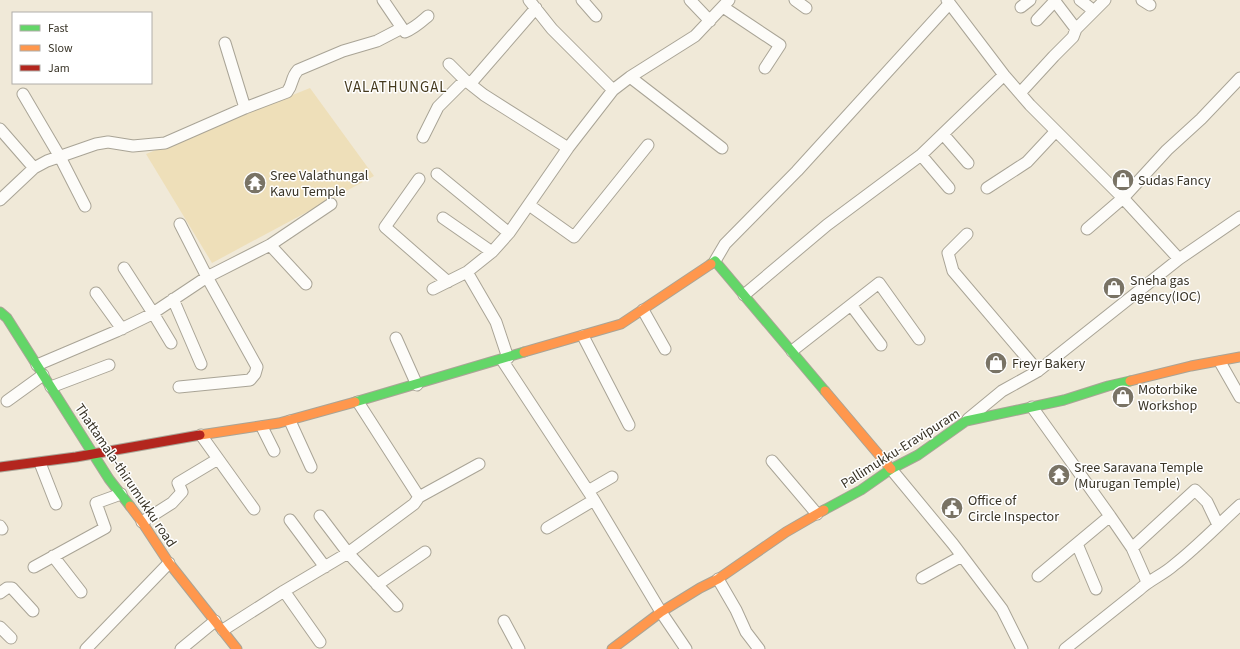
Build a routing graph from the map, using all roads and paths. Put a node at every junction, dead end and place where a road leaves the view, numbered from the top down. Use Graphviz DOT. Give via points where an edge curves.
graph roads {
  1 [pos="383,0"];
  2 [pos="582,0"];
  3 [pos="690,0"];
  4 [pos="795,0"];
  5 [pos="1080,0"];
  6 [pos="1105,0"];
  7 [pos="948,2"];
  8 [pos="1052,2"];
  9 [pos="726,3"];
  10 [pos="532,4"];
  11 [pos="806,8"];
  12 [pos="1094,11"];
  13 [pos="428,16"];
  14 [pos="596,16"];
  15 [pos="1037,20"];
  16 [pos="710,21"];
  17 [pos="402,28"];
  18 [pos="1076,29"];
  19 [pos="225,43"];
  20 [pos="449,64"];
  21 [pos="765,68"];
  22 [pos="1004,75"];
  23 [pos="630,77"];
  24 [pos="1240,78"];
  25 [pos="468,81"];
  26 [pos="613,90"];
  27 [pos="1020,93"];
  28 [pos="23,94"];
  29 [pos="245,108"];
  30 [pos="0,129"];
  31 [pos="1055,132"];
  32 [pos="943,134"];
  33 [pos="423,136"];
  34 [pos="648,145"];
  35 [pos="568,148"];
  36 [pos="722,148"];
  37 [pos="921,155"];
  38 [pos="60,157"];
  39 [pos="968,163"];
  40 [pos="34,168"];
  41 [pos="437,174"];
  42 [pos="419,179"];
  43 [pos="949,188"];
  44 [pos="987,188"];
  45 [pos="1123,198"];
  46 [pos="0,200"];
  47 [pos="331,204"];
  48 [pos="529,205"];
  49 [pos="86,206"];
  50 [pos="1240,217"];
  51 [pos="443,218"];
  52 [pos="180,224"];
  53 [pos="1087,229"];
  54 [pos="509,233"];
  55 [pos="967,234"];
  56 [pos="270,245"];
  57 [pos="492,252"];
  58 [pos="1179,259"];
  59 [pos="715,261"];
  60 [pos="124,268"];
  61 [pos="467,272"];
  62 [pos="207,277"];
  63 [pos="448,282"];
  64 [pos="306,284"];
  65 [pos="433,289"];
  66 [pos="96,293"];
  67 [pos="744,295"];
  68 [pos="173,300"];
  69 [pos="851,305"];
  70 [pos="643,310"];
  71 [pos="0,312"];
  72 [pos="153,313"];
  73 [pos="122,329"];
  74 [pos="583,336"];
  75 [pos="396,338"];
  76 [pos="918,340"];
  77 [pos="171,343"];
  78 [pos="881,345"];
  79 [pos="665,349"];
  80 [pos="792,351"];
  81 [pos="1240,357"];
  82 [pos="505,359"];
  83 [pos="1220,362"];
  84 [pos="109,364"];
  85 [pos="201,364"];
  86 [pos="37,365"];
  87 [pos="1038,370"];
  88 [pos="43,375"];
  89 [pos="417,385"];
  90 [pos="52,387"];
  91 [pos="179,387"];
  92 [pos="1240,397"];
  93 [pos="7,401"];
  94 [pos="358,402"];
  95 [pos="1032,407"];
  96 [pos="290,421"];
  97 [pos="966,421"];
  98 [pos="629,425"];
  99 [pos="262,427"];
  100 [pos="201,435"];
  101 [pos="274,451"];
  102 [pos="92,454"];
  103 [pos="218,459"];
  104 [pos="772,461"];
  105 [pos="40,463"];
  106 [pos="479,464"];
  107 [pos="0,467"];
  108 [pos="311,467"];
  109 [pos="891,469"];
  110 [pos="612,477"];
  111 [pos="121,494"];
  112 [pos="591,496"];
  113 [pos="419,497"];
  114 [pos="56,504"];
  115 [pos="1240,505"];
  116 [pos="254,510"];
  117 [pos="817,514"];
  118 [pos="320,516"];
  119 [pos="1110,516"];
  120 [pos="290,520"];
  121 [pos="142,522"];
  122 [pos="1218,525"];
  123 [pos="547,528"];
  124 [pos="1077,544"];
  125 [pos="1132,548"];
  126 [pos="425,552"];
  127 [pos="348,553"];
  128 [pos="53,556"];
  129 [pos="962,556"];
  130 [pos="169,563"];
  131 [pos="325,566"];
  132 [pos="34,567"];
  133 [pos="1038,576"];
  134 [pos="922,578"];
  135 [pos="718,579"];
  136 [pos="1147,582"];
  137 [pos="377,584"];
  138 [pos="1096,588"];
  139 [pos="284,591"];
  140 [pos="81,592"];
  141 [pos="0,593"];
  142 [pos="397,606"];
  143 [pos="33,611"];
  144 [pos="662,612"];
  145 [pos="215,621"];
  146 [pos="504,622"];
  147 [pos="0,627"];
  148 [pos="224,630"];
  149 [pos="10,638"];
  150 [pos="320,642"];
  151 [pos="86,649"];
  152 [pos="181,649"];
  153 [pos="237,649"];
  154 [pos="519,649"];
  155 [pos="612,649"];
  156 [pos="686,649"];
  157 [pos="759,649"];
  158 [pos="1022,649"];
  159 [pos="1065,649"];
  1 -- 17 [label="street"];
  2 -- 14 [label="street"];
  3 -- 16 [label="street"];
  4 -- 11 [label="street"];
  5 -- 12 [label="street"];
  6 -- 12 [label="street"];
  7 -- 22 [label="street"];
  7 -- 59 [label="street" via="797,171 725,244"];
  8 -- 15 [label="street"];
  8 -- 18 [label="street" via="1057,4"];
  9 -- 16 [label="street"];
  9 -- 21 [label="street" via="780,45"];
  10 -- 25 [label="street"];
  10 -- 26 [label="street" via="552,29"];
  12 -- 18 [label="street"];
  13 -- 17 [label="street" via="406,32"];
  16 -- 23 [label="street" via="695,36"];
  17 -- 29 [label="street" via="377,41 343,51 298,70 287,92"];
  18 -- 27 [label="street" via="1073,37"];
  19 -- 29 [label="street"];
  20 -- 25 [label="street"];
  22 -- 27 [label="street"];
  22 -- 32 [label="street"];
  23 -- 26 [label="street"];
  23 -- 36 [label="street"];
  24 -- 45 [label="street" via="1167,150"];
  25 -- 33 [label="street" via="438,107"];
  25 -- 35 [label="street" via="484,95"];
  26 -- 35 [label="street"];
  27 -- 31 [label="street"];
  28 -- 38 [label="street"];
  29 -- 38 [label="street" via="165,144 133,146 108,142"];
  30 -- 40 [label="street"];
  31 -- 44 [label="street" via="1027,162"];
  31 -- 45 [label="street"];
  32 -- 37 [label="street"];
  32 -- 39 [label="street"];
  34 -- 48 [label="street" via="574,237"];
  35 -- 48 [label="street"];
  37 -- 43 [label="street"];
  37 -- 67 [label="street" via="827,225"];
  38 -- 40 [label="street"];
  38 -- 49 [label="street"];
  40 -- 46 [label="street"];
  41 -- 54 [label="street"];
  42 -- 63 [label="street" via="385,227"];
  45 -- 53 [label="street"];
  45 -- 58 [label="street"];
  47 -- 56 [label="street"];
  48 -- 54 [label="street"];
  50 -- 58 [label="street"];
  51 -- 57 [label="street"];
  52 -- 62 [label="street"];
  54 -- 57 [label="street"];
  55 -- 87 [label="street" via="948,253 952,271"];
  56 -- 62 [label="street"];
  56 -- 64 [label="street"];
  57 -- 61 [label="street"];
  58 -- 87 [label="street"];
  59 -- 67 [label="street"];
  59 -- 70 [label="street"];
  60 -- 72 [label="street"];
  61 -- 63 [label="street"];
  61 -- 82 [label="street" via="496,322"];
  62 -- 68 [label="street"];
  62 -- 91 [label="street" via="257,367 250,380"];
  63 -- 65 [label="street"];
  66 -- 73 [label="street"];
  67 -- 80 [label="street"];
  68 -- 72 [label="street"];
  68 -- 85 [label="street"];
  69 -- 76 [label="street" via="879,283"];
  69 -- 78 [label="street"];
  69 -- 80 [label="street"];
  70 -- 74 [label="street" via="621,324"];
  70 -- 79 [label="street"];
  71 -- 86 [label="street, Thattamala-thirumukku road" via="7,318"];
  72 -- 73 [label="street"];
  72 -- 77 [label="street"];
  73 -- 86 [label="street"];
  74 -- 82 [label="street"];
  74 -- 98 [label="street"];
  75 -- 89 [label="street"];
  80 -- 109 [label="street"];
  81 -- 83 [label="street, Pallimukku-Eravipuram"];
  82 -- 89 [label="street"];
  82 -- 112 [label="street"];
  83 -- 92 [label="street"];
  83 -- 95 [label="street, Pallimukku-Eravipuram" via="1108,386"];
  84 -- 90 [label="street"];
  86 -- 88 [label="street, Thattamala-thirumukku road"];
  87 -- 97 [label="street" via="1002,391"];
  88 -- 90 [label="street, Thattamala-thirumukku road"];
  88 -- 93 [label="street"];
  89 -- 94 [label="street"];
  90 -- 102 [label="street, Thattamala-thirumukku road"];
  94 -- 96 [label="street"];
  94 -- 113 [label="street"];
  95 -- 97 [label="street, Pallimukku-Eravipuram"];
  95 -- 119 [label="street"];
  96 -- 99 [label="street"];
  96 -- 108 [label="street"];
  97 -- 109 [label="street, Pallimukku-Eravipuram" via="918,455"];
  99 -- 100 [label="street"];
  99 -- 101 [label="street"];
  100 -- 102 [label="street"];
  100 -- 103 [label="street"];
  102 -- 105 [label="street"];
  102 -- 111 [label="street, Thattamala-thirumukku road"];
  103 -- 116 [label="street"];
  103 -- 121 [label="street" via="178,483 182,492 172,503"];
  104 -- 117 [label="street"];
  105 -- 107 [label="street"];
  105 -- 114 [label="street"];
  106 -- 113 [label="street"];
  109 -- 117 [label="street, Pallimukku-Eravipuram" via="861,490"];
  109 -- 129 [label="street"];
  110 -- 112 [label="street"];
  111 -- 121 [label="street, Thattamala-thirumukku road"];
  111 -- 128 [label="street" via="96,503 105,528"];
  112 -- 123 [label="street"];
  112 -- 144 [label="street"];
  113 -- 127 [label="street" via="414,504"];
  115 -- 122 [label="street"];
  117 -- 135 [label="street, Pallimukku-Eravipuram"];
  118 -- 127 [label="street"];
  119 -- 124 [label="street"];
  119 -- 125 [label="street"];
  120 -- 131 [label="street"];
  121 -- 130 [label="street, Thattamala-thirumukku road"];
  122 -- 125 [label="street" via="1207,502 1195,490"];
  122 -- 136 [label="street" via="1188,554"];
  124 -- 133 [label="street"];
  124 -- 138 [label="street"];
  125 -- 136 [label="street"];
  126 -- 137 [label="street"];
  127 -- 131 [label="street"];
  127 -- 137 [label="street"];
  128 -- 132 [label="street"];
  128 -- 140 [label="street"];
  129 -- 134 [label="street"];
  129 -- 158 [label="street" via="1002,609"];
  130 -- 145 [label="street, Thattamala-thirumukku road"];
  130 -- 151 [label="street"];
  131 -- 139 [label="street"];
  135 -- 144 [label="street, Pallimukku-Eravipuram"];
  135 -- 157 [label="street" via="746,632"];
  136 -- 159 [label="street"];
  137 -- 142 [label="street"];
  139 -- 148 [label="street"];
  139 -- 150 [label="street"];
  141 -- 143 [label="street" via="12,588"];
  144 -- 155 [label="street, Pallimukku-Eravipuram"];
  144 -- 156 [label="street"];
  145 -- 148 [label="street, Thattamala-thirumukku road"];
  145 -- 152 [label="street"];
  146 -- 154 [label="street"];
  147 -- 149 [label="street"];
  148 -- 153 [label="street, Thattamala-thirumukku road"];
}
